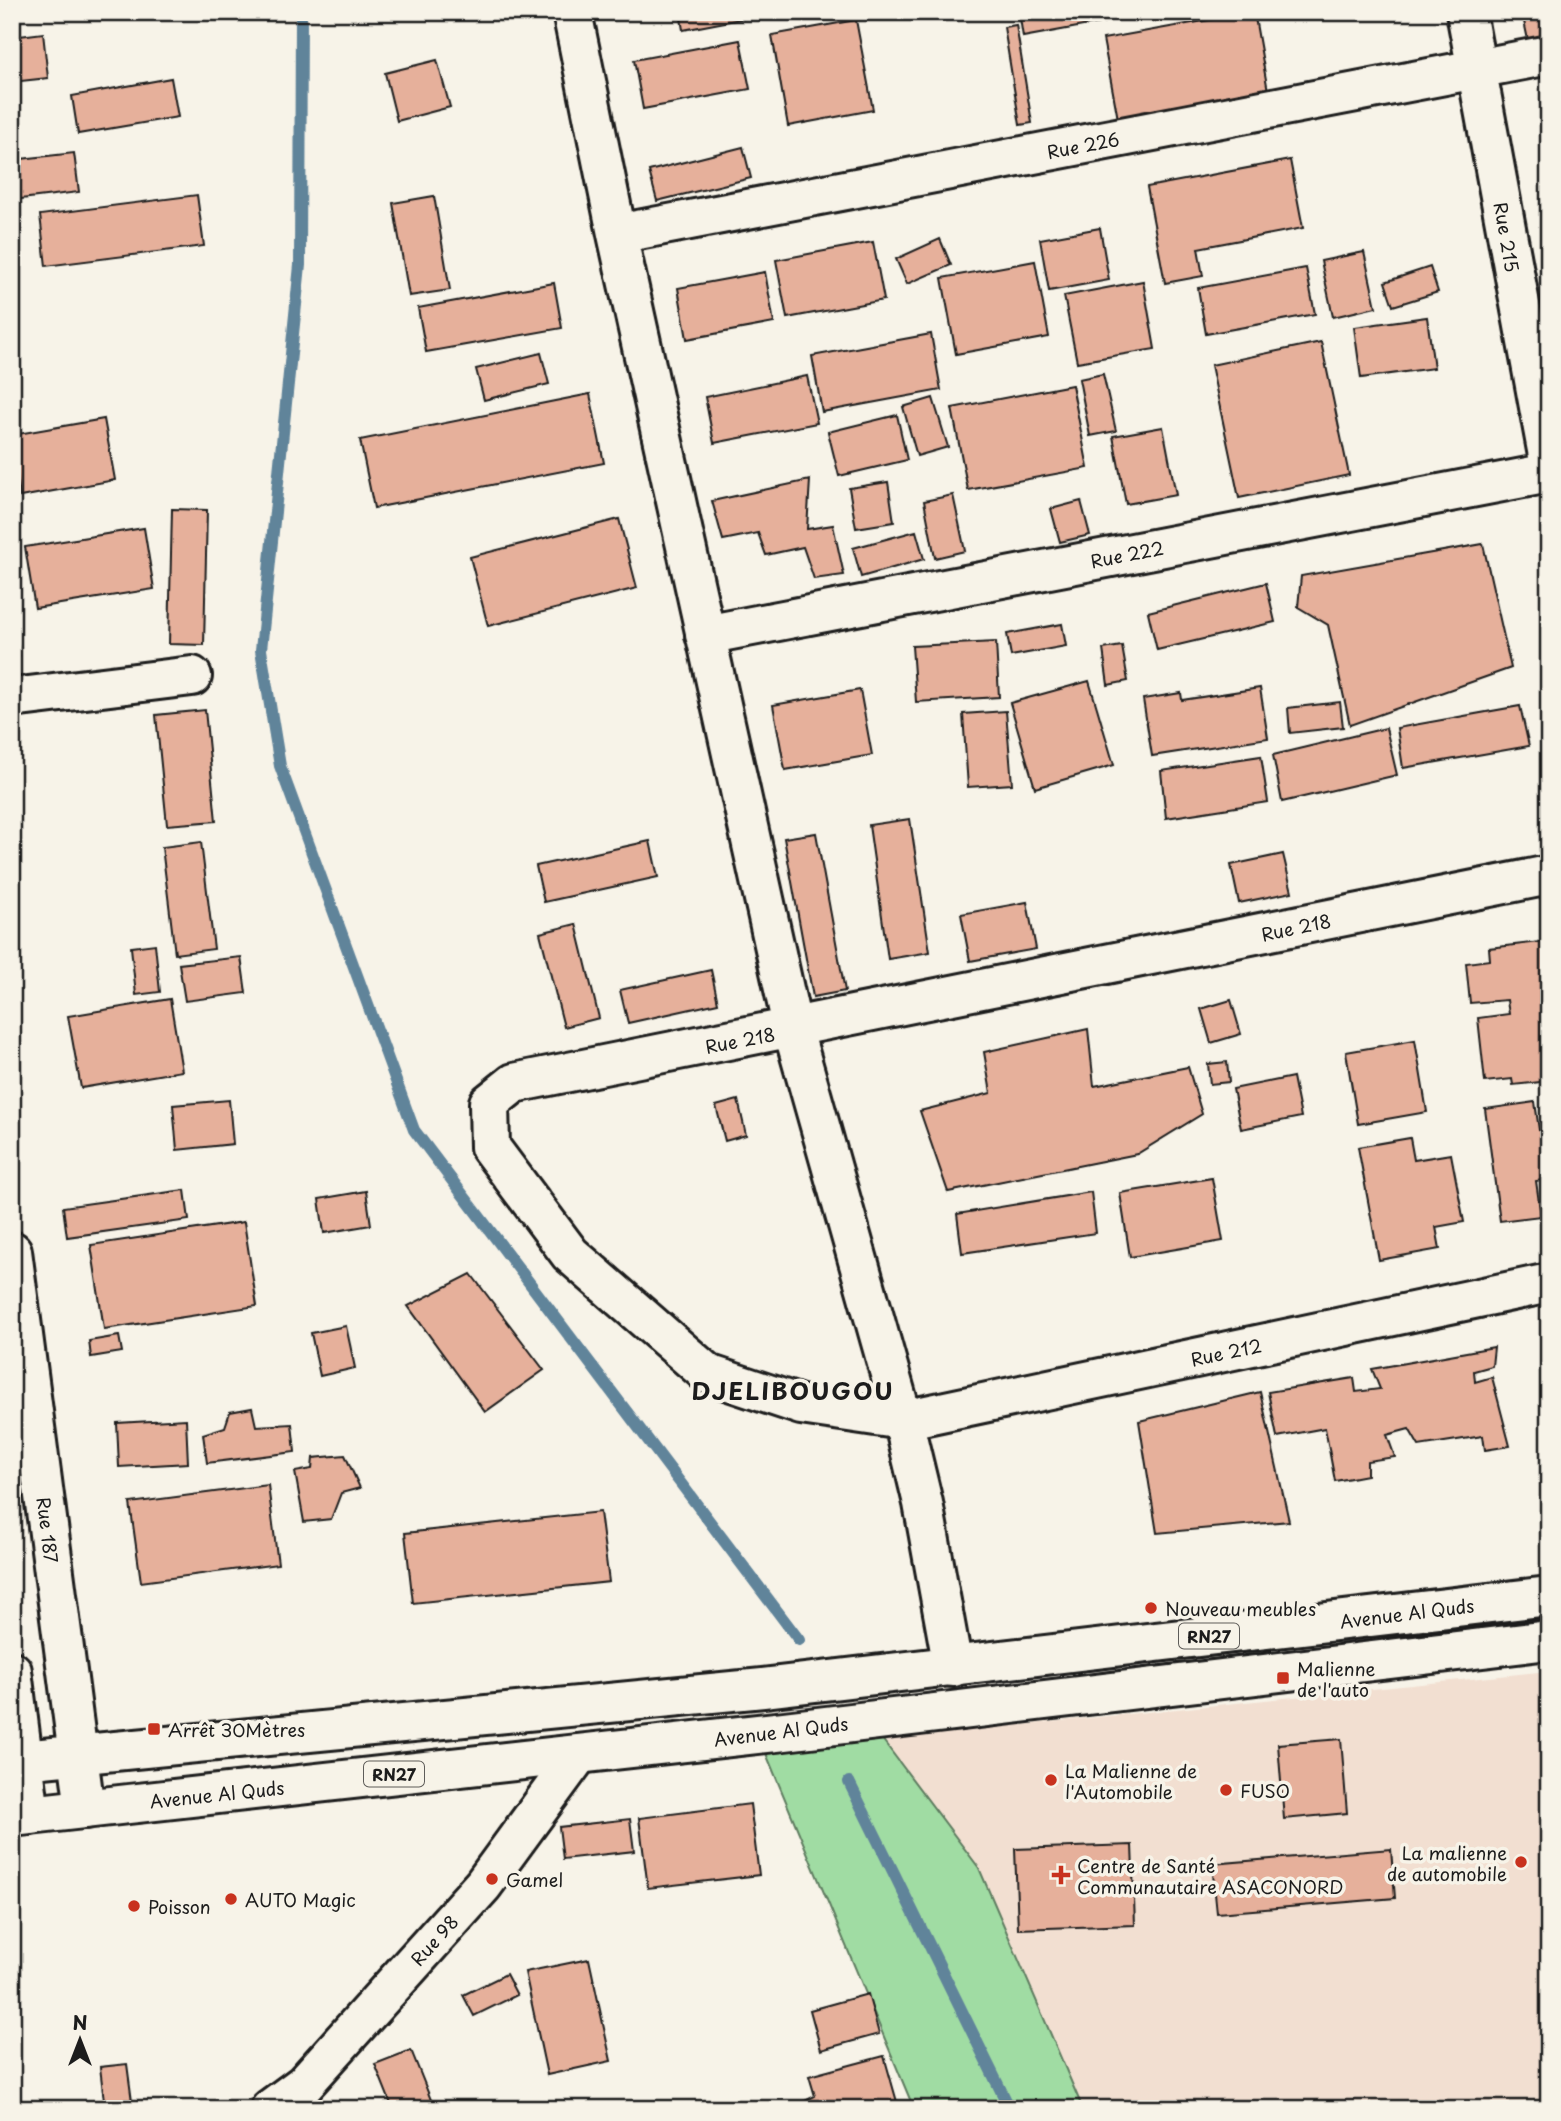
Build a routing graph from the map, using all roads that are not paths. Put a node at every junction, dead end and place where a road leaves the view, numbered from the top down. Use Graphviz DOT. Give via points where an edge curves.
graph roads {
  1 [pos="572,12"];
  2 [pos="1466,12"];
  3 [pos="1549,55"];
  4 [pos="1476,69"];
  5 [pos="617,234"];
  6 [pos="1549,461"];
  7 [pos="1549,473"];
  8 [pos="705,635"];
  9 [pos="192,676"];
  10 [pos="12,698"];
  11 [pos="1549,875"];
  12 [pos="793,1030"];
  13 [pos="12,1251"];
  14 [pos="1549,1283"];
  15 [pos="903,1420"];
  16 [pos="1549,1596"];
  17 [pos="1549,1640"];
  18 [pos="953,1667"];
  19 [pos="12,1671"];
  20 [pos="77,1754"];
  21 [pos="579,1754"];
  22 [pos="18,1760"];
  23 [pos="85,1809"];
  24 [pos="21,1816"];
  25 [pos="270,2109"];
  1 -- 5 [label="street"];
  2 -- 4 [label="street, Rue 215"];
  3 -- 4 [label="street, Rue 226"];
  4 -- 5 [label="street, Rue 226"];
  4 -- 6 [label="street, Rue 215"];
  5 -- 8 [label="street"];
  7 -- 8 [label="street, Rue 222"];
  8 -- 12 [label="street"];
  9 -- 10 [label="street"];
  11 -- 12 [label="street, Rue 218"];
  12 -- 15 [label="street"];
  12 -- 15 [label="street, Rue 218" via="514,1083 489,1102 490,1147 570,1254 708,1374 801,1405"];
  13 -- 20 [label="street, Rue 187"];
  14 -- 15 [label="street, Rue 212"];
  15 -- 18 [label="street"];
  16 -- 18 [label="street, Avenue Al Quds / RN27"];
  17 -- 21 [label="street, Avenue Al Quds / RN27"];
  18 -- 20 [label="street, Avenue Al Quds / RN27"];
  19 -- 22 [label="street"];
  20 -- 22 [label="street, Avenue Al Quds / RN27"];
  20 -- 23 [label="street, Rue 187"];
  21 -- 23 [label="street, Avenue Al Quds / RN27"];
  21 -- 25 [label="street, Rue 98" via="483,1885 304,2084"];
  22 -- 24 [label="street"];
  23 -- 24 [label="street, Avenue Al Quds / RN27"];
}
